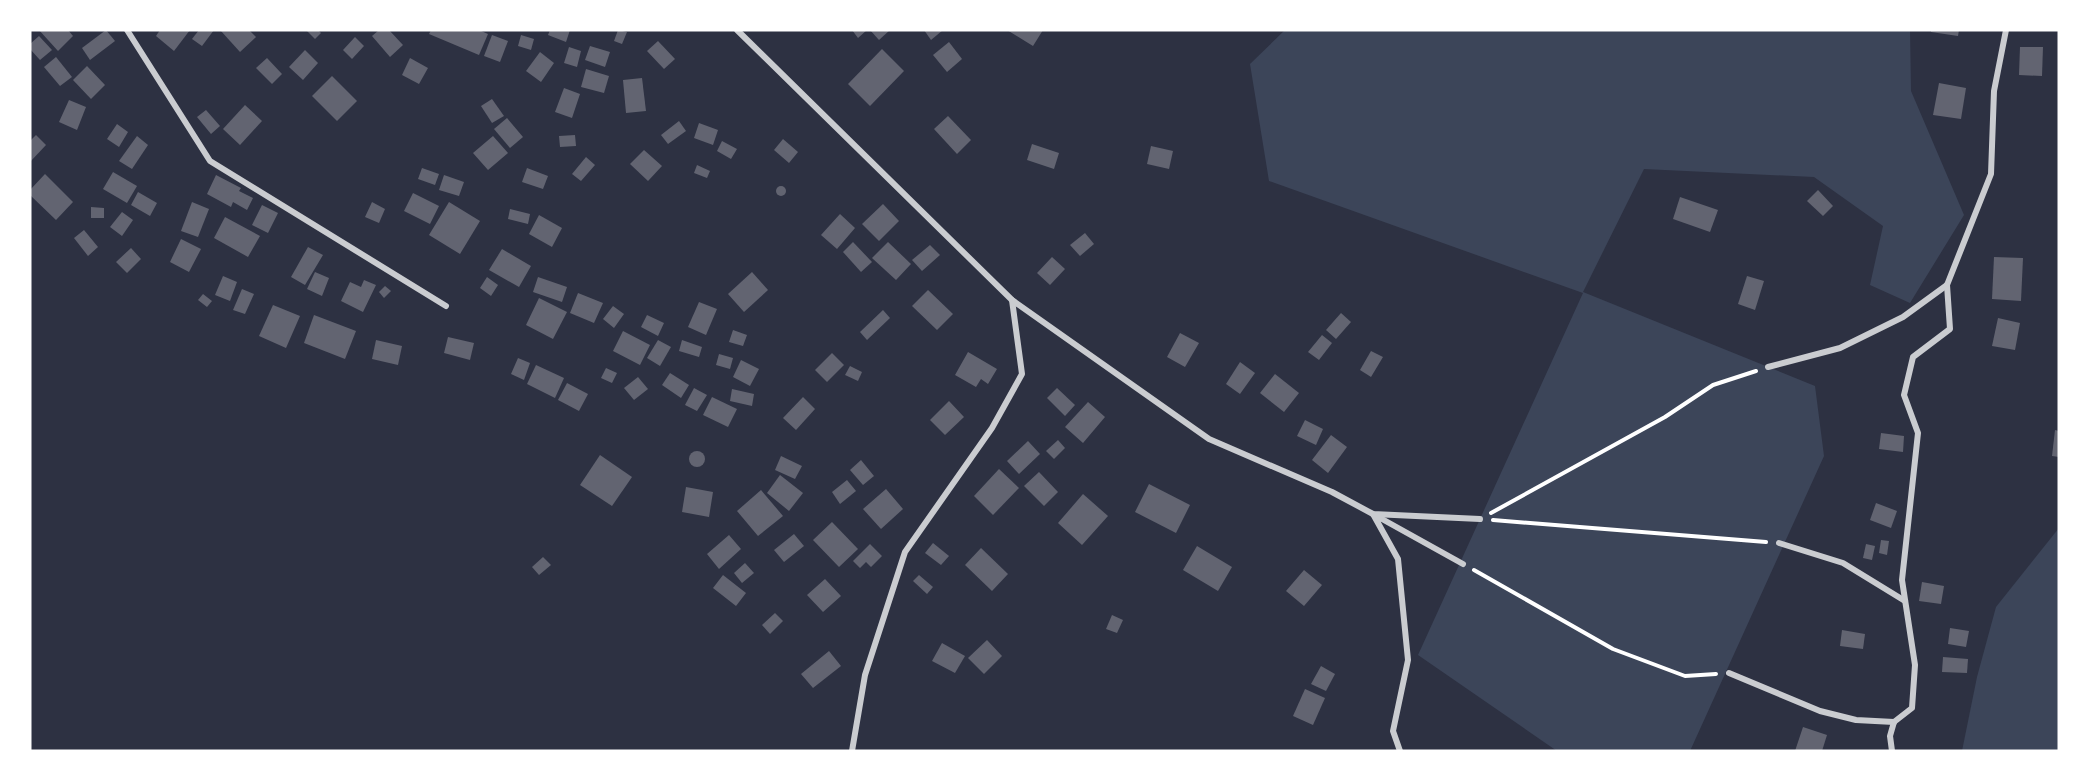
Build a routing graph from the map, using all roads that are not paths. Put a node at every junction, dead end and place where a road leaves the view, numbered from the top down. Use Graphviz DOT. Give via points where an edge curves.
graph roads {
  1 [pos="127,30"];
  2 [pos="737,30"];
  3 [pos="2006,30"];
  4 [pos="1947,285"];
  5 [pos="1012,300"];
  6 [pos="446,306"];
  7 [pos="1768,367"];
  8 [pos="1372,514"];
  9 [pos="1480,519"];
  10 [pos="1779,543"];
  11 [pos="1463,564"];
  12 [pos="1905,601"];
  13 [pos="1729,673"];
  14 [pos="1894,722"];
  15 [pos="852,751"];
  16 [pos="1400,751"];
  17 [pos="1892,751"];
  1 -- 6 [label="street" via="210,161"];
  2 -- 5 [label="street"];
  3 -- 4 [label="street" via="1994,91 1991,174"];
  4 -- 7 [label="street" via="1903,317 1840,348"];
  4 -- 12 [label="street" via="1950,329 1913,357 1904,395 1918,434 1902,580"];
  5 -- 8 [label="street" via="1209,439 1332,492"];
  5 -- 15 [label="street" via="1022,374 992,428 905,552 865,675"];
  8 -- 9 [label="street"];
  8 -- 11 [label="street"];
  8 -- 16 [label="street" via="1398,559 1408,660 1393,731"];
  10 -- 12 [label="street" via="1843,563"];
  12 -- 14 [label="street" via="1915,665 1912,708"];
  13 -- 14 [label="street" via="1820,711 1856,720"];
  14 -- 17 [label="street" via="1890,736"];
}
